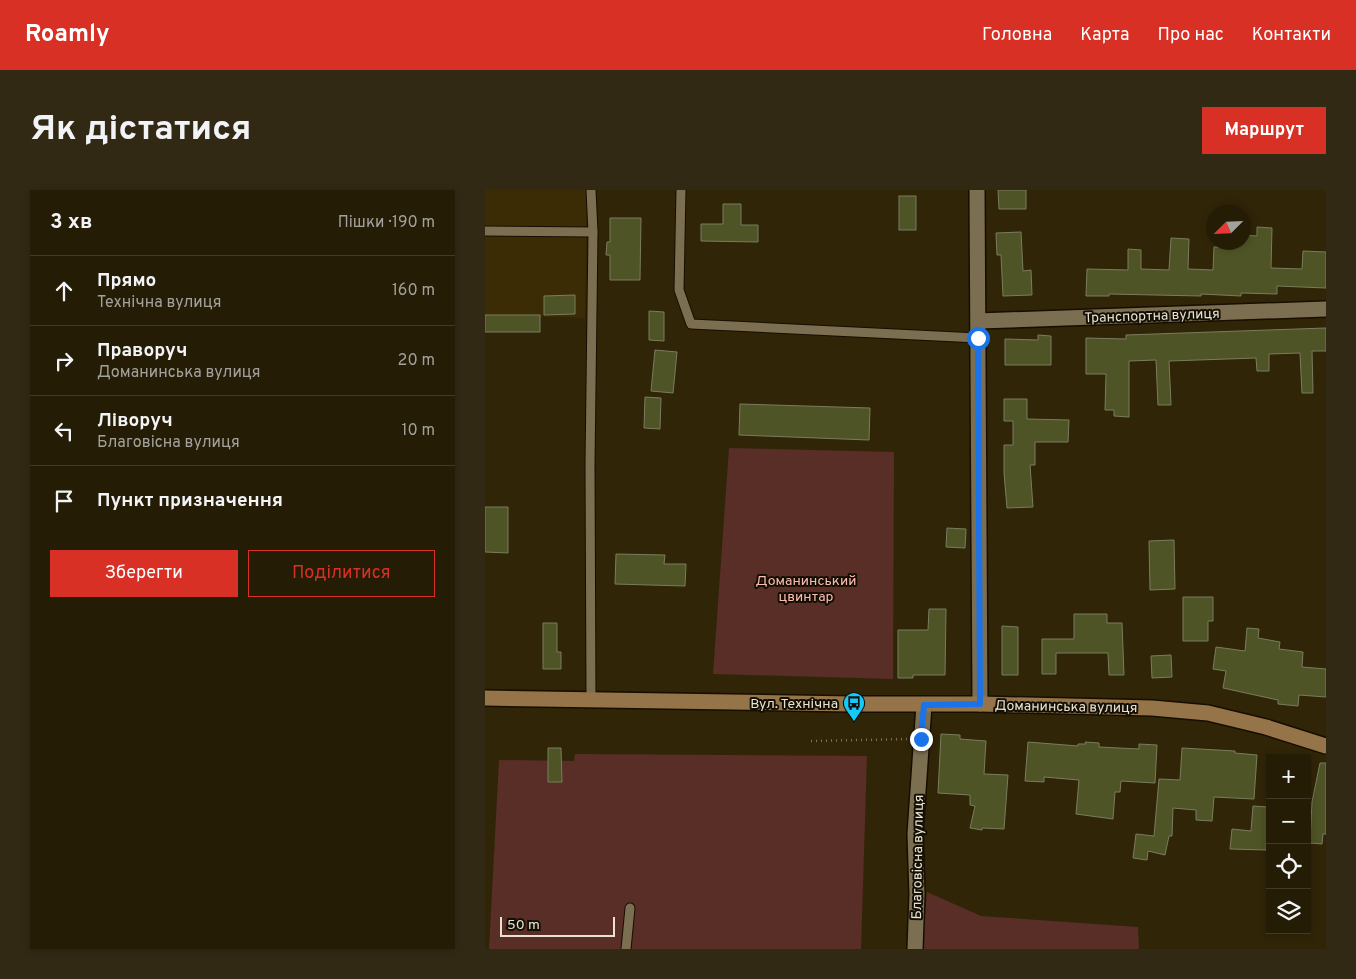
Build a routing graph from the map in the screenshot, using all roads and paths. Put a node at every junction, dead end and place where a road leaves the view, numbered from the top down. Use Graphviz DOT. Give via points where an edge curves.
graph roads {
  1 [pos="591,190"];
  2 [pos="681,190"];
  3 [pos="977,190"];
  4 [pos="485,231"];
  5 [pos="593,232"];
  6 [pos="1326,309"];
  7 [pos="978,321"];
  8 [pos="978,338"];
  9 [pos="485,698"];
  10 [pos="591,699"];
  11 [pos="980,704"];
  12 [pos="924,705"];
  13 [pos="921,739"];
  14 [pos="811,741"];
  15 [pos="1326,746"];
  16 [pos="630,908"];
  17 [pos="626,949"];
  18 [pos="915,949"];
  1 -- 5 [label="lane"];
  2 -- 8 [label="lane" via="679,290 691,324"];
  3 -- 7 [label="street"];
  4 -- 5 [label="lane"];
  5 -- 10 [label="lane"];
  6 -- 7 [label="street, Транспортна вулиця"];
  7 -- 8 [label="street"];
  8 -- 11 [label="street"];
  9 -- 10 [label="main road, Доманинська вулиця"];
  10 -- 12 [label="main road, Доманинська вулиця"];
  11 -- 12 [label="main road, Доманинська вулиця"];
  11 -- 15 [label="main road, Доманинська вулиця" via="1152,708 1208,713"];
  12 -- 13 [label="street, Благовісна вулиця"];
  13 -- 14 [label="path"];
  13 -- 18 [label="street, Благовісна вулиця" via="915,834"];
  16 -- 17 [label="lane"];
}
